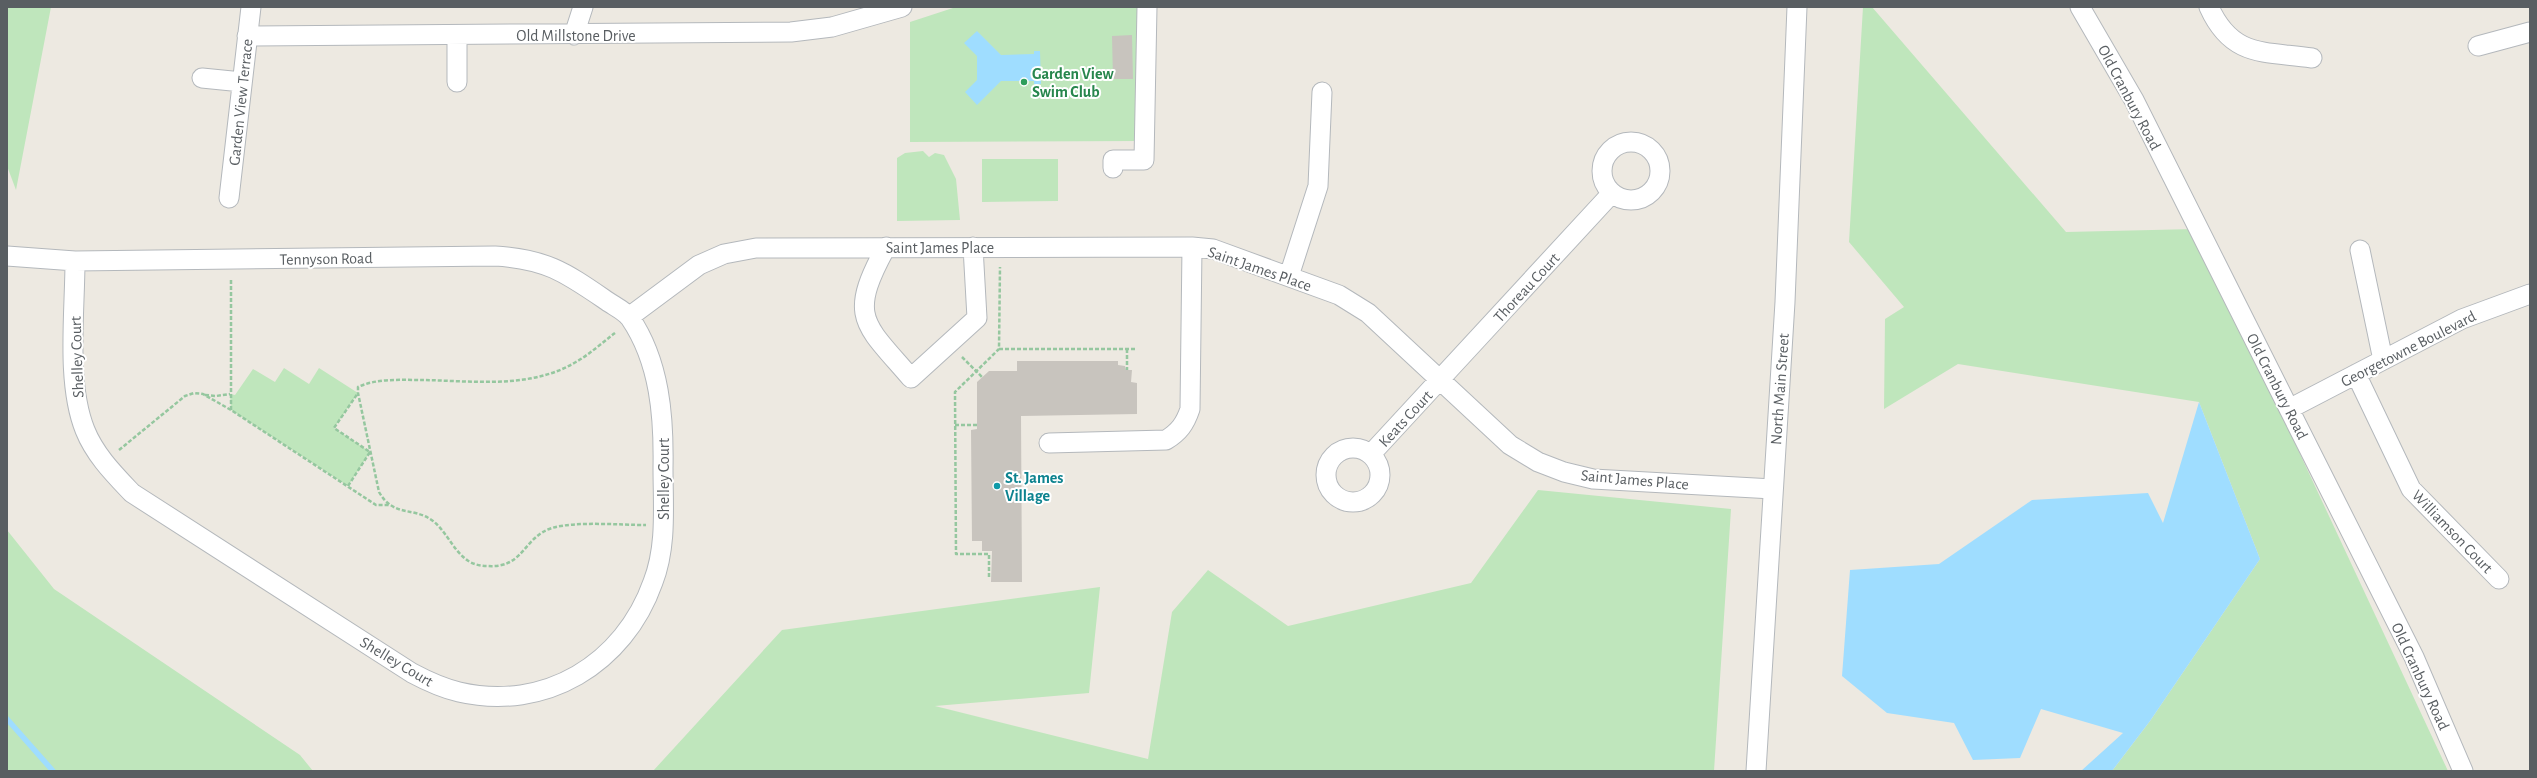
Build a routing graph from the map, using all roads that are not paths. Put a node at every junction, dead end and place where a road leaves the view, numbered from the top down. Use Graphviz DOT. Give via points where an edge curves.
graph roads {
  1 [pos="251,7"];
  2 [pos="583,7"];
  3 [pos="902,7"];
  4 [pos="1147,7"];
  5 [pos="1797,7"];
  6 [pos="2080,7"];
  7 [pos="2209,7"];
  8 [pos="2530,32"];
  9 [pos="457,35"];
  10 [pos="574,35"];
  11 [pos="247,36"];
  12 [pos="2478,46"];
  13 [pos="2312,58"];
  14 [pos="202,78"];
  15 [pos="242,82"];
  16 [pos="457,82"];
  17 [pos="1322,92"];
  18 [pos="1113,168"];
  19 [pos="1612,193"];
  20 [pos="229,198"];
  21 [pos="1192,247"];
  22 [pos="886,248"];
  23 [pos="973,248"];
  24 [pos="2360,250"];
  25 [pos="7,256"];
  26 [pos="75,261"];
  27 [pos="1290,276"];
  28 [pos="2530,294"];
  29 [pos="629,317"];
  30 [pos="2383,360"];
  31 [pos="2356,374"];
  32 [pos="1439,381"];
  33 [pos="2289,409"];
  34 [pos="1049,443"];
  35 [pos="1371,454"];
  36 [pos="1773,489"];
  37 [pos="2499,579"];
  38 [pos="1756,771"];
  39 [pos="2463,771"];
  1 -- 11 [label="street, Garden View Terrace"];
  2 -- 10 [label="street"];
  3 -- 10 [label="street, Old Millstone Drive" via="832,26 791,32"];
  4 -- 18 [label="street" via="1144,166 1113,160"];
  5 -- 36 [label="street, North Main Street" via="1785,302"];
  6 -- 33 [label="street, Old Cranbury Road" via="2134,100"];
  7 -- 13 [label="street" via="2223,33 2235,43 2249,49"];
  8 -- 12 [label="street"];
  9 -- 10 [label="street, Old Millstone Drive"];
  9 -- 11 [label="street, Old Millstone Drive"];
  9 -- 16 [label="street"];
  11 -- 15 [label="street, Garden View Terrace"];
  14 -- 15 [label="street"];
  15 -- 20 [label="street, Garden View Terrace"];
  17 -- 27 [label="street" via="1318,186"];
  19 -- 32 [label="street, Thoreau Court"];
  21 -- 23 [label="street, Saint James Place"];
  21 -- 27 [label="street, Saint James Place" via="1213,249"];
  21 -- 34 [label="street" via="1190,409 1186,421 1177,433 1161,440"];
  22 -- 23 [label="street, Saint James Place"];
  22 -- 23 [label="street" via="871,274 864,298 863,315 868,328 911,378 977,318"];
  22 -- 29 [label="street, Saint James Place" via="756,248 724,254 699,265"];
  24 -- 30 [label="street"];
  25 -- 26 [label="street, Tennyson Road"];
  26 -- 29 [label="street, Tennyson Road" via="495,256 525,258 558,269"];
  26 -- 29 [label="street, Shelley Court" via="74,390 85,431 107,468 132,493 412,673 438,686 488,696 513,696 541,690 564,683 593,666 615,647 630,629 654,582 661,553 663,527 663,414 657,380"];
  27 -- 32 [label="street, Saint James Place" via="1339,295 1368,313"];
  28 -- 30 [label="street, Georgetowne Boulevard" via="2462,319"];
  30 -- 31 [label="street, Georgetowne Boulevard"];
  31 -- 33 [label="street, Georgetowne Boulevard"];
  31 -- 37 [label="street, Williamson Court" via="2411,489"];
  32 -- 35 [label="street, Keats Court"];
  32 -- 36 [label="street, Saint James Place" via="1510,445 1538,462 1564,472 1593,479"];
  33 -- 39 [label="street, Old Cranbury Road" via="2414,658"];
  36 -- 38 [label="street, North Main Street"];
}
